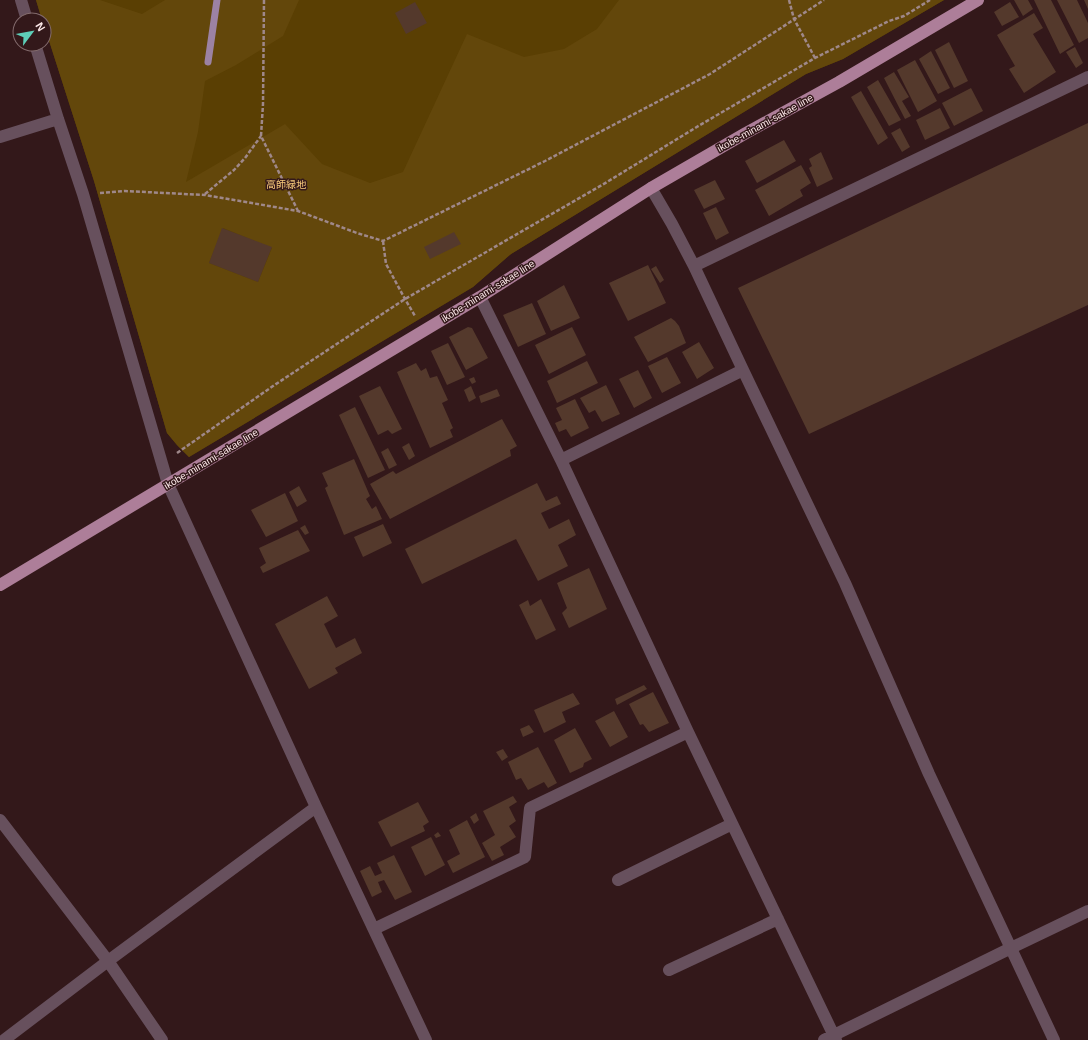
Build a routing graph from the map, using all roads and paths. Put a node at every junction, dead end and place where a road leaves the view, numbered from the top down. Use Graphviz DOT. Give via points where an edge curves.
graph roads {
  1 [pos="21,0"];
  2 [pos="264,0"];
  3 [pos="789,0"];
  4 [pos="824,0"];
  5 [pos="930,0"];
  6 [pos="978,0"];
  7 [pos="25,12"];
  8 [pos="794,19"];
  9 [pos="37,52"];
  10 [pos="815,58"];
  11 [pos="1088,77"];
  12 [pos="58,119"];
  13 [pos="261,136"];
  14 [pos="0,137"];
  15 [pos="651,188"];
  16 [pos="98,193"];
  17 [pos="205,195"];
  18 [pos="298,211"];
  19 [pos="383,241"];
  20 [pos="694,266"];
  21 [pos="480,297"];
  22 [pos="405,300"];
  23 [pos="424,331"];
  24 [pos="743,370"];
  25 [pos="561,460"];
  26 [pos="162,464"];
  27 [pos="168,484"];
  28 [pos="0,585"];
  29 [pos="688,732"];
  30 [pos="316,807"];
  31 [pos="0,820"];
  32 [pos="732,824"];
  33 [pos="618,880"];
  34 [pos="1088,910"];
  35 [pos="778,919"];
  36 [pos="374,929"];
  37 [pos="1011,948"];
  38 [pos="108,961"];
  39 [pos="669,970"];
  40 [pos="831,1038"];
  41 [pos="4,1040"];
  42 [pos="162,1040"];
  43 [pos="426,1040"];
  44 [pos="1054,1040"];
  1 -- 7 [label="street"];
  2 -- 13 [label="path"];
  3 -- 8 [label="path"];
  4 -- 8 [label="path"];
  5 -- 10 [label="path" via="904,16"];
  6 -- 15 [label="main road, ikobe-minami-sakae line"];
  8 -- 10 [label="path"];
  8 -- 19 [label="path" via="710,74 545,161"];
  9 -- 12 [label="street"];
  10 -- 22 [label="path"];
  11 -- 20 [label="street"];
  12 -- 14 [label="street"];
  12 -- 26 [label="street" via="83,194"];
  13 -- 17 [label="path" via="234,170"];
  13 -- 18 [label="path"];
  15 -- 20 [label="street"];
  15 -- 21 [label="main road, ikobe-minami-sakae line"];
  16 -- 17 [label="path" via="125,191"];
  17 -- 18 [label="path"];
  18 -- 19 [label="path"];
  19 -- 22 [label="path" via="386,264"];
  20 -- 24 [label="street"];
  21 -- 23 [label="main road, ikobe-minami-sakae line"];
  21 -- 25 [label="street"];
  22 -- 23 [label="path"];
  22 -- 26 [label="path" via="273,386"];
  23 -- 27 [label="main road, ikobe-minami-sakae line"];
  24 -- 25 [label="street"];
  24 -- 37 [label="street" via="845,583 929,774"];
  25 -- 29 [label="street"];
  26 -- 27 [label="street"];
  27 -- 28 [label="main road, ikobe-minami-sakae line"];
  27 -- 30 [label="street"];
  29 -- 32 [label="street"];
  29 -- 36 [label="street" via="530,808 525,857"];
  30 -- 36 [label="street"];
  30 -- 38 [label="street"];
  31 -- 38 [label="street"];
  32 -- 33 [label="street"];
  32 -- 35 [label="street"];
  34 -- 37 [label="street"];
  35 -- 39 [label="street"];
  35 -- 40 [label="street"];
  36 -- 43 [label="street"];
  37 -- 40 [label="street"];
  37 -- 44 [label="street"];
  38 -- 41 [label="street"];
  38 -- 42 [label="street"];
}
